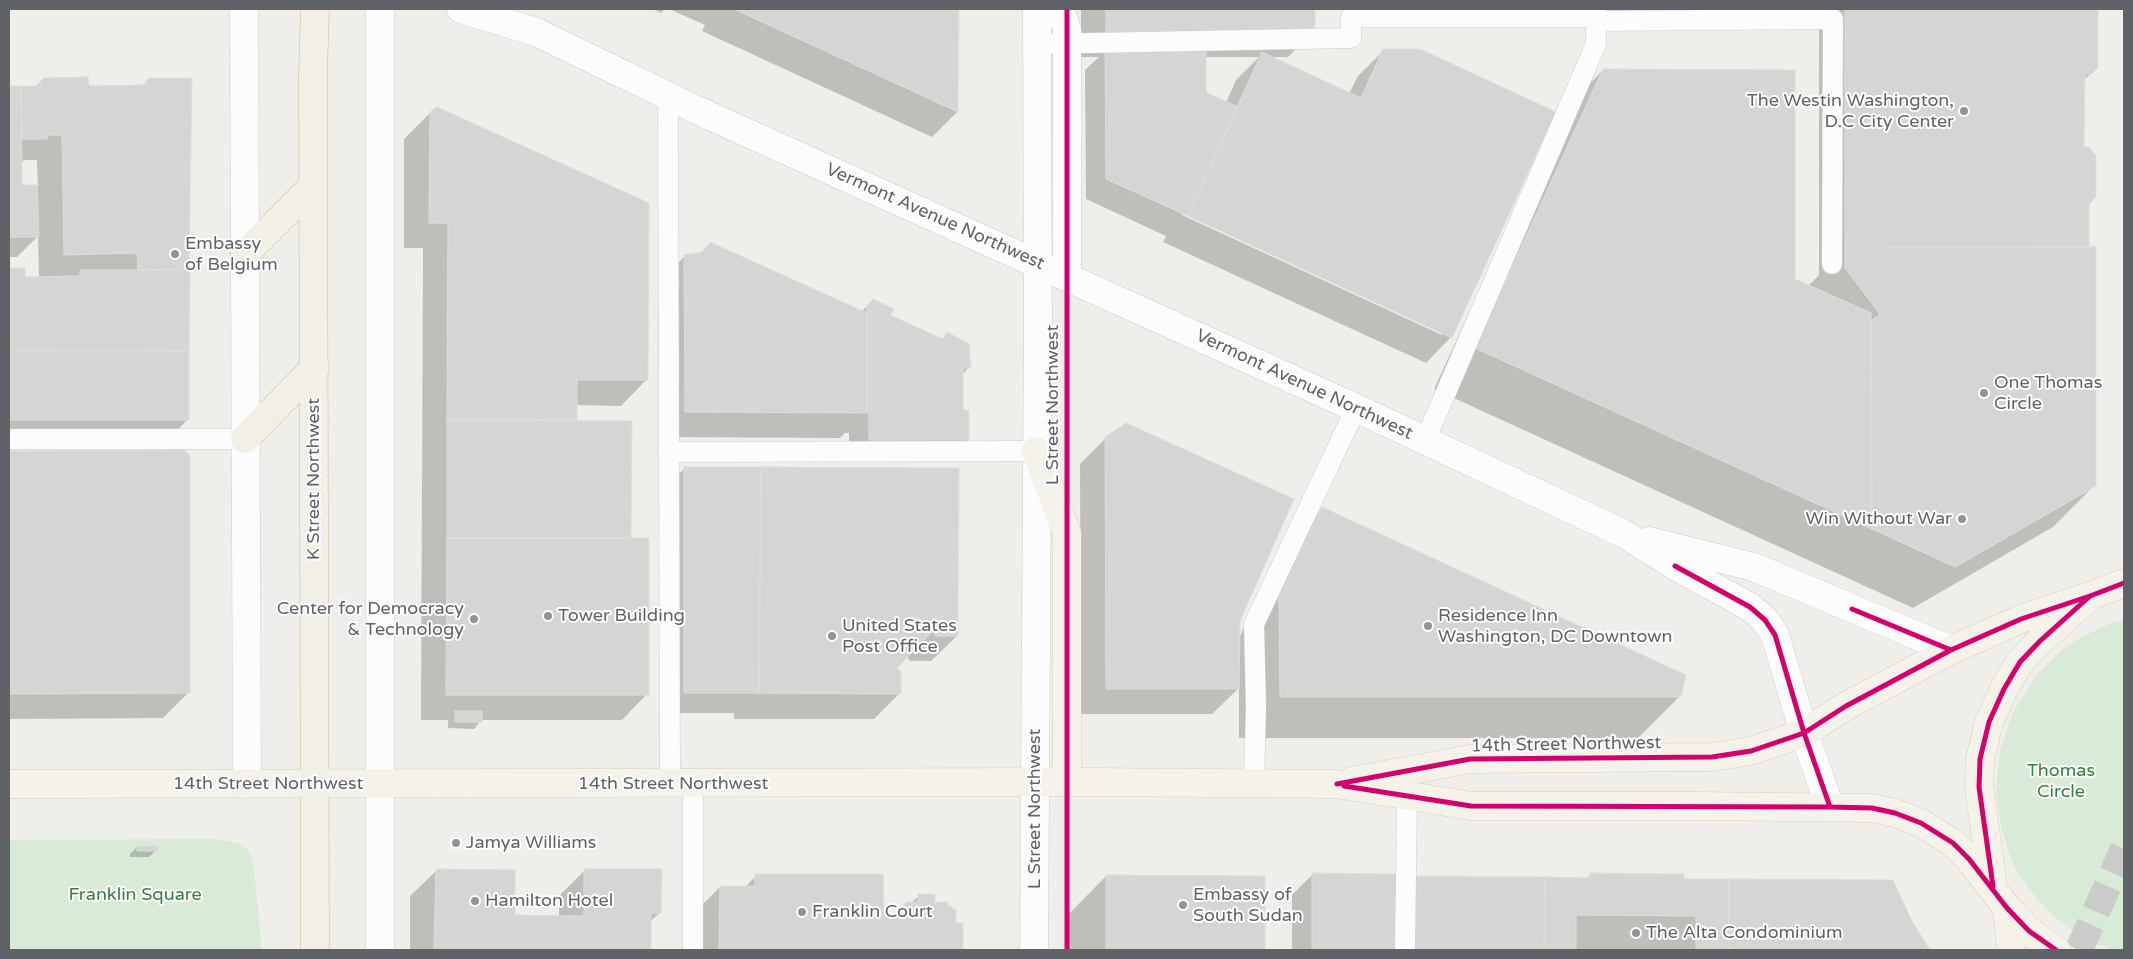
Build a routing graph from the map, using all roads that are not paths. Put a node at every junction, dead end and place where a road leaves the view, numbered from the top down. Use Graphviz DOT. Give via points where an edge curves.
graph roads {
  1 [pos="244,9"];
  2 [pos="315,9"];
  3 [pos="380,9"];
  4 [pos="461,9"];
  5 [pos="1037,9"];
  6 [pos="1060,9"];
  7 [pos="1351,13"];
  8 [pos="1808,14"];
  9 [pos="1596,16"];
  10 [pos="1037,44"];
  11 [pos="1067,44"];
  12 [pos="668,96"];
  13 [pos="313,186"];
  14 [pos="245,254"];
  15 [pos="1037,263"];
  16 [pos="1832,264"];
  17 [pos="1067,277"];
  18 [pos="315,367"];
  19 [pos="1356,408"];
  20 [pos="9,439"];
  21 [pos="245,440"];
  22 [pos="1425,441"];
  23 [pos="1036,451"];
  24 [pos="668,452"];
  25 [pos="1624,534"];
  26 [pos="2124,583"];
  27 [pos="2090,596"];
  28 [pos="1951,650"];
  29 [pos="1804,732"];
  30 [pos="1036,783"];
  31 [pos="1067,783"];
  32 [pos="1254,783"];
  33 [pos="9,784"];
  34 [pos="248,784"];
  35 [pos="380,784"];
  36 [pos="681,784"];
  37 [pos="1337,784"];
  38 [pos="315,785"];
  39 [pos="1407,797"];
  40 [pos="1830,807"];
  41 [pos="2000,899"];
  42 [pos="315,950"];
  43 [pos="380,950"];
  44 [pos="692,950"];
  45 [pos="1034,950"];
  46 [pos="1405,950"];
  47 [pos="2011,950"];
  48 [pos="2056,950"];
  1 -- 14 [label="street"];
  2 -- 13 [label="highway, K Street Northwest"];
  3 -- 35 [label="street"];
  4 -- 12 [label="street, Vermont Avenue Northwest" via="536,32"];
  5 -- 10 [label="street, L Street Northwest"];
  6 -- 11 [label="street" via="1067,29"];
  7 -- 9 [label="lane"];
  7 -- 11 [label="lane" via="1351,38"];
  8 -- 9 [label="lane"];
  8 -- 16 [label="lane" via="1833,19"];
  9 -- 22 [label="lane" via="1596,44"];
  10 -- 11 [label="lane"];
  10 -- 15 [label="street, L Street Northwest"];
  11 -- 17 [label="street"];
  12 -- 15 [label="street, Vermont Avenue Northwest"];
  12 -- 24 [label="lane"];
  13 -- 14 [label="highway"];
  13 -- 18 [label="highway, K Street Northwest"];
  14 -- 21 [label="street"];
  15 -- 17 [label="street, Vermont Avenue Northwest"];
  15 -- 23 [label="street, L Street Northwest"];
  17 -- 19 [label="street, Vermont Avenue Northwest"];
  18 -- 21 [label="highway"];
  18 -- 38 [label="highway, K Street Northwest"];
  19 -- 22 [label="street, Vermont Avenue Northwest"];
  19 -- 32 [label="lane" via="1254,624"];
  20 -- 21 [label="lane"];
  21 -- 34 [label="street"];
  22 -- 25 [label="street, Vermont Avenue Northwest"];
  23 -- 24 [label="lane"];
  23 -- 30 [label="street, L Street Northwest"];
  23 -- 31 [label="main road" via="1067,534"];
  24 -- 36 [label="lane"];
  25 -- 28 [label="street, Vermont Avenue Northwest" via="1754,567"];
  25 -- 29 [label="street, Vermont Avenue Northwest" via="1750,607 1765,620 1775,635"];
  26 -- 27 [label="main road, 14th Street Northwest"];
  27 -- 28 [label="main road, 14th Street Northwest" via="2021,619"];
  27 -- 41 [label="main road" via="2020,662 1989,722 1980,760 1978,787"];
  28 -- 29 [label="main road, 14th Street Northwest"];
  29 -- 37 [label="main road, 14th Street Northwest" via="1731,755 1470,759"];
  29 -- 40 [label="street, Vermont Avenue Northwest"];
  30 -- 31 [label="main road, 14th Street Northwest"];
  30 -- 36 [label="main road, 14th Street Northwest"];
  30 -- 45 [label="street, L Street Northwest"];
  31 -- 32 [label="main road, 14th Street Northwest"];
  32 -- 37 [label="main road, 14th Street Northwest"];
  33 -- 34 [label="main road, 14th Street Northwest"];
  34 -- 38 [label="main road, 14th Street Northwest"];
  35 -- 36 [label="main road, 14th Street Northwest"];
  35 -- 38 [label="main road, 14th Street Northwest"];
  35 -- 43 [label="street"];
  36 -- 44 [label="lane"];
  37 -- 39 [label="main road, 14th Street Northwest"];
  38 -- 42 [label="highway, K Street Northwest"];
  39 -- 40 [label="main road, 14th Street Northwest" via="1471,806"];
  39 -- 46 [label="lane"];
  40 -- 41 [label="main road, 14th Street Northwest" via="1872,808 1921,823 1953,843"];
  41 -- 47 [label="main road"];
  41 -- 48 [label="main road, 14th Street Northwest" via="2028,931"];
}
